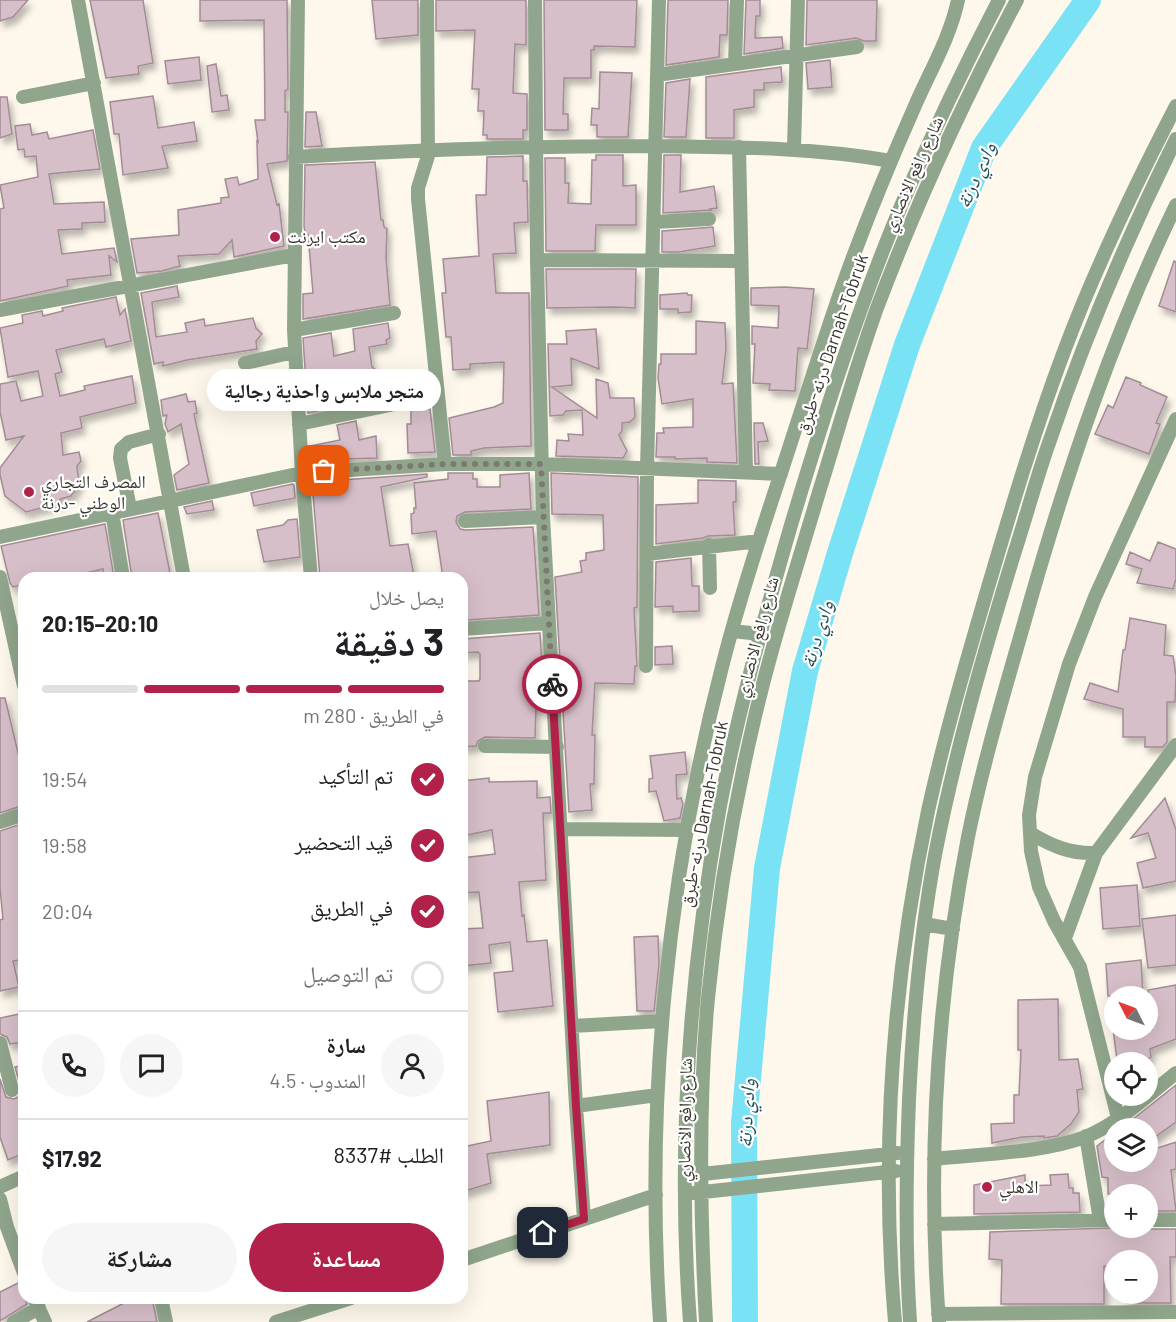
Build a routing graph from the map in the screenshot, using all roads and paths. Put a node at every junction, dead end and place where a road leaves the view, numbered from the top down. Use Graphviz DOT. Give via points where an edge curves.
graph roads {
  1 [pos="78,0"];
  2 [pos="298,0"];
  3 [pos="427,0"];
  4 [pos="535,0"];
  5 [pos="659,0"];
  6 [pos="737,0"];
  7 [pos="798,0"];
  8 [pos="958,0"];
  9 [pos="967,0"];
  10 [pos="999,0"];
  11 [pos="1017,0"];
  12 [pos="944,44"];
  13 [pos="857,47"];
  14 [pos="797,56"];
  15 [pos="735,64"];
  16 [pos="657,75"];
  17 [pos="94,83"];
  18 [pos="23,97"];
  19 [pos="1176,106"];
  20 [pos="1176,138"];
  21 [pos="536,146"];
  22 [pos="656,146"];
  23 [pos="739,147"];
  24 [pos="428,149"];
  25 [pos="794,149"];
  26 [pos="295,157"];
  27 [pos="891,161"];
  28 [pos="1176,205"];
  29 [pos="708,219"];
  30 [pos="655,222"];
  31 [pos="294,255"];
  32 [pos="537,260"];
  33 [pos="654,260"];
  34 [pos="741,261"];
  35 [pos="131,284"];
  36 [pos="0,310"];
  37 [pos="394,314"];
  38 [pos="294,330"];
  39 [pos="294,352"];
  40 [pos="245,363"];
  41 [pos="438,394"];
  42 [pos="1176,418"];
  43 [pos="299,424"];
  44 [pos="159,434"];
  45 [pos="445,464"];
  46 [pos="541,464"];
  47 [pos="647,469"];
  48 [pos="746,472"];
  49 [pos="302,473"];
  50 [pos="781,474"];
  51 [pos="171,500"];
  52 [pos="130,508"];
  53 [pos="112,512"];
  54 [pos="543,517"];
  55 [pos="465,520"];
  56 [pos="0,537"];
  57 [pos="759,541"];
  58 [pos="709,545"];
  59 [pos="647,554"];
  60 [pos="122,572"];
  61 [pos="183,572"];
  62 [pos="310,572"];
  63 [pos="0,577"];
  64 [pos="710,588"];
  65 [pos="548,623"];
  66 [pos="468,629"];
  67 [pos="732,631"];
  68 [pos="761,634"];
  69 [pos="18,659"];
  70 [pos="646,666"];
  71 [pos="1176,745"];
  72 [pos="485,746"];
  73 [pos="557,747"];
  74 [pos="18,816"];
  75 [pos="0,822"];
  76 [pos="561,829"];
  77 [pos="686,830"];
  78 [pos="1029,833"];
  79 [pos="1096,853"];
  80 [pos="924,924"];
  81 [pos="953,929"];
  82 [pos="1065,938"];
  83 [pos="662,1021"];
  84 [pos="572,1026"];
  85 [pos="0,1043"];
  86 [pos="1176,1073"];
  87 [pos="12,1090"];
  88 [pos="657,1095"];
  89 [pos="576,1106"];
  90 [pos="1118,1118"];
  91 [pos="1104,1126"];
  92 [pos="1086,1136"];
  93 [pos="907,1152"];
  94 [pos="889,1154"];
  95 [pos="934,1159"];
  96 [pos="907,1169"];
  97 [pos="889,1171"];
  98 [pos="701,1174"];
  99 [pos="685,1176"];
  100 [pos="18,1179"];
  101 [pos="0,1187"];
  102 [pos="701,1192"];
  103 [pos="685,1194"];
  104 [pos="656,1195"];
  105 [pos="0,1199"];
  106 [pos="584,1219"];
  107 [pos="1100,1220"];
  108 [pos="1104,1220"];
  109 [pos="1158,1220"];
  110 [pos="1176,1220"];
  111 [pos="934,1224"];
  112 [pos="18,1257"];
  113 [pos="468,1258"];
  114 [pos="36,1304"];
  115 [pos="37,1304"];
  116 [pos="162,1304"];
  117 [pos="309,1304"];
  118 [pos="1176,1312"];
  119 [pos="938,1318"];
  120 [pos="14,1322"];
  121 [pos="45,1322"];
  122 [pos="166,1322"];
  123 [pos="276,1322"];
  124 [pos="660,1322"];
  125 [pos="690,1322"];
  126 [pos="706,1322"];
  127 [pos="895,1322"];
  128 [pos="910,1322"];
  1 -- 17 [label="street"];
  2 -- 26 [label="street"];
  3 -- 24 [label="street"];
  4 -- 21 [label="street"];
  5 -- 16 [label="street"];
  6 -- 15 [label="street"];
  7 -- 14 [label="street"];
  8 -- 12 [label="street"];
  9 -- 12 [label="street" via="964,15"];
  10 -- 68 [label="street, درنه-طبرق Darnah-Tobruk" via="927,148 865,297 824,418"];
  11 -- 98 [label="street, شارع رافع الانصاري" via="941,152 880,301 839,422 769,658 738,794 716,931 704,1054"];
  12 -- 27 [label="street"];
  13 -- 14 [label="street"];
  14 -- 15 [label="street"];
  14 -- 25 [label="street"];
  15 -- 16 [label="street"];
  16 -- 22 [label="street"];
  17 -- 18 [label="street"];
  17 -- 35 [label="street"];
  19 -- 94 [label="street" via="1111,238 1060,360 952,711 928,811 910,913 896,1026"];
  20 -- 80 [label="street" via="1099,308 1049,441 968,709 945,806"];
  21 -- 22 [label="street"];
  21 -- 24 [label="street"];
  21 -- 32 [label="street"];
  22 -- 23 [label="street"];
  22 -- 30 [label="street"];
  23 -- 25 [label="street"];
  23 -- 34 [label="street"];
  24 -- 26 [label="street"];
  24 -- 41 [label="street" via="418,199"];
  25 -- 27 [label="street"];
  26 -- 31 [label="street"];
  27 -- 50 [label="street" via="845,278"];
  28 -- 81 [label="street" via="1125,320 1070,470 978,792"];
  29 -- 30 [label="street"];
  30 -- 33 [label="street"];
  31 -- 35 [label="street"];
  31 -- 38 [label="street"];
  32 -- 33 [label="street"];
  32 -- 46 [label="street"];
  33 -- 34 [label="street"];
  33 -- 47 [label="street"];
  34 -- 48 [label="street"];
  35 -- 36 [label="street"];
  35 -- 44 [label="street"];
  37 -- 38 [label="street"];
  38 -- 39 [label="street"];
  39 -- 40 [label="street"];
  39 -- 43 [label="street"];
  41 -- 43 [label="street"];
  41 -- 45 [label="street"];
  42 -- 78 [label="street" via="1069,664 1035,777"];
  43 -- 49 [label="street"];
  44 -- 51 [label="street"];
  44 -- 52 [label="street" via="129,442 121,449"];
  45 -- 46 [label="street"];
  45 -- 49 [label="street"];
  46 -- 47 [label="street"];
  46 -- 54 [label="street"];
  47 -- 48 [label="street"];
  47 -- 59 [label="street"];
  48 -- 50 [label="street"];
  49 -- 51 [label="street"];
  49 -- 62 [label="street"];
  50 -- 57 [label="street"];
  51 -- 52 [label="street"];
  51 -- 61 [label="street"];
  52 -- 53 [label="street"];
  53 -- 56 [label="street"];
  53 -- 60 [label="street"];
  54 -- 55 [label="street"];
  54 -- 65 [label="street"];
  57 -- 58 [label="street"];
  57 -- 67 [label="street"];
  58 -- 59 [label="street"];
  58 -- 64 [label="street"];
  59 -- 70 [label="street"];
  63 -- 69 [label="street"];
  65 -- 66 [label="street"];
  65 -- 73 [label="street"];
  67 -- 68 [label="street"];
  67 -- 77 [label="street"];
  68 -- 99 [label="street, درنه-طبرق Darnah-Tobruk" via="721,803 700,934 689,1051"];
  71 -- 79 [label="street"];
  72 -- 73 [label="street"];
  73 -- 76 [label="street"];
  74 -- 75 [label="street"];
  76 -- 77 [label="street"];
  76 -- 84 [label="street"];
  77 -- 83 [label="street"];
  78 -- 79 [label="street" via="1066,851"];
  78 -- 82 [label="street" via="1039,887"];
  79 -- 82 [label="street"];
  80 -- 81 [label="street"];
  80 -- 93 [label="street"];
  81 -- 95 [label="street" via="939,1059"];
  82 -- 90 [label="street" via="1082,974"];
  83 -- 84 [label="street"];
  83 -- 88 [label="street"];
  84 -- 89 [label="street"];
  85 -- 87 [label="street"];
  86 -- 90 [label="street"];
  88 -- 89 [label="street"];
  88 -- 104 [label="street"];
  89 -- 106 [label="street"];
  91 -- 92 [label="street"];
  92 -- 95 [label="street" via="1051,1146"];
  92 -- 107 [label="street"];
  93 -- 94 [label="street"];
  93 -- 96 [label="street"];
  94 -- 97 [label="street"];
  94 -- 98 [label="street"];
  95 -- 111 [label="street"];
  96 -- 97 [label="street"];
  96 -- 128 [label="street"];
  97 -- 102 [label="street"];
  97 -- 127 [label="street"];
  98 -- 99 [label="street"];
  98 -- 102 [label="street, شارع رافع الانصاري"];
  99 -- 103 [label="street, درنه-طبرق Darnah-Tobruk"];
  100 -- 101 [label="street"];
  102 -- 103 [label="street"];
  102 -- 126 [label="street, شارع رافع الانصاري"];
  103 -- 125 [label="street, درنه-طبرق Darnah-Tobruk"];
  104 -- 106 [label="street"];
  104 -- 124 [label="street"];
  105 -- 112 [label="street"];
  106 -- 113 [label="street"];
  107 -- 108 [label="street"];
  107 -- 111 [label="street"];
  109 -- 110 [label="street"];
  111 -- 119 [label="street"];
  114 -- 120 [label="street"];
  115 -- 121 [label="street"];
  116 -- 122 [label="street"];
  117 -- 123 [label="street"];
  118 -- 119 [label="street"];
}
